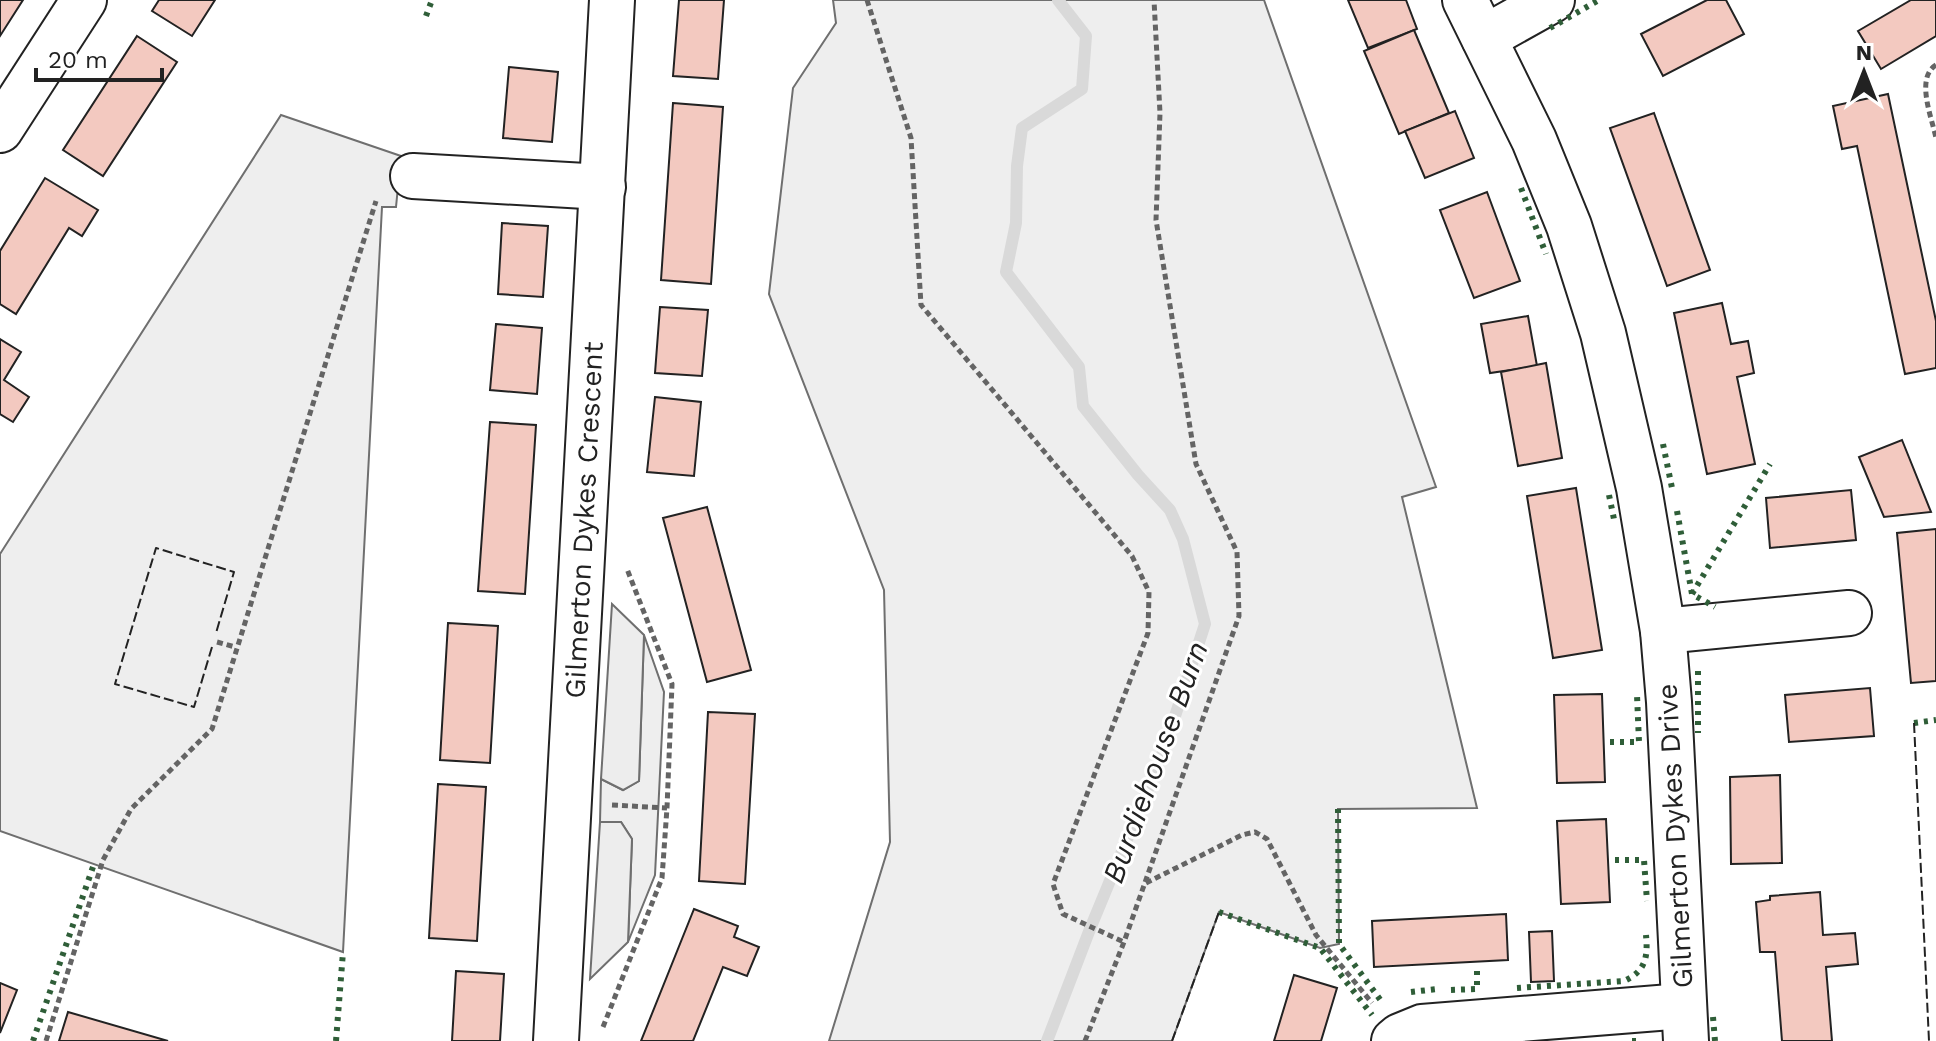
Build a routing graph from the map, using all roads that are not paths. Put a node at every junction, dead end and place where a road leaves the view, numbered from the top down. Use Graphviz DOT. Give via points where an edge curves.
graph roads {
  1 [pos="84,0"];
  2 [pos="612,0"];
  3 [pos="1552,0"];
  4 [pos="1474,19"];
  5 [pos="0,130"];
  6 [pos="413,176"];
  7 [pos="603,187"];
  8 [pos="1849,613"];
  9 [pos="1663,631"];
  10 [pos="1684,1024"];
  11 [pos="1397,1038"];
  12 [pos="556,1041"];
  1 -- 5 [label="street"];
  2 -- 7 [label="street, Gilmerton Dykes Crescent"];
  3 -- 4 [label="street, Gilmerton Dykes Drive"];
  4 -- 9 [label="street, Gilmerton Dykes Drive" via="1534,140 1569,226 1603,333 1639,488"];
  6 -- 7 [label="street"];
  7 -- 12 [label="street, Gilmerton Dykes Crescent"];
  8 -- 9 [label="street"];
  9 -- 10 [label="street, Gilmerton Dykes Drive"];
  10 -- 11 [label="street" via="1422,1027"];
}
